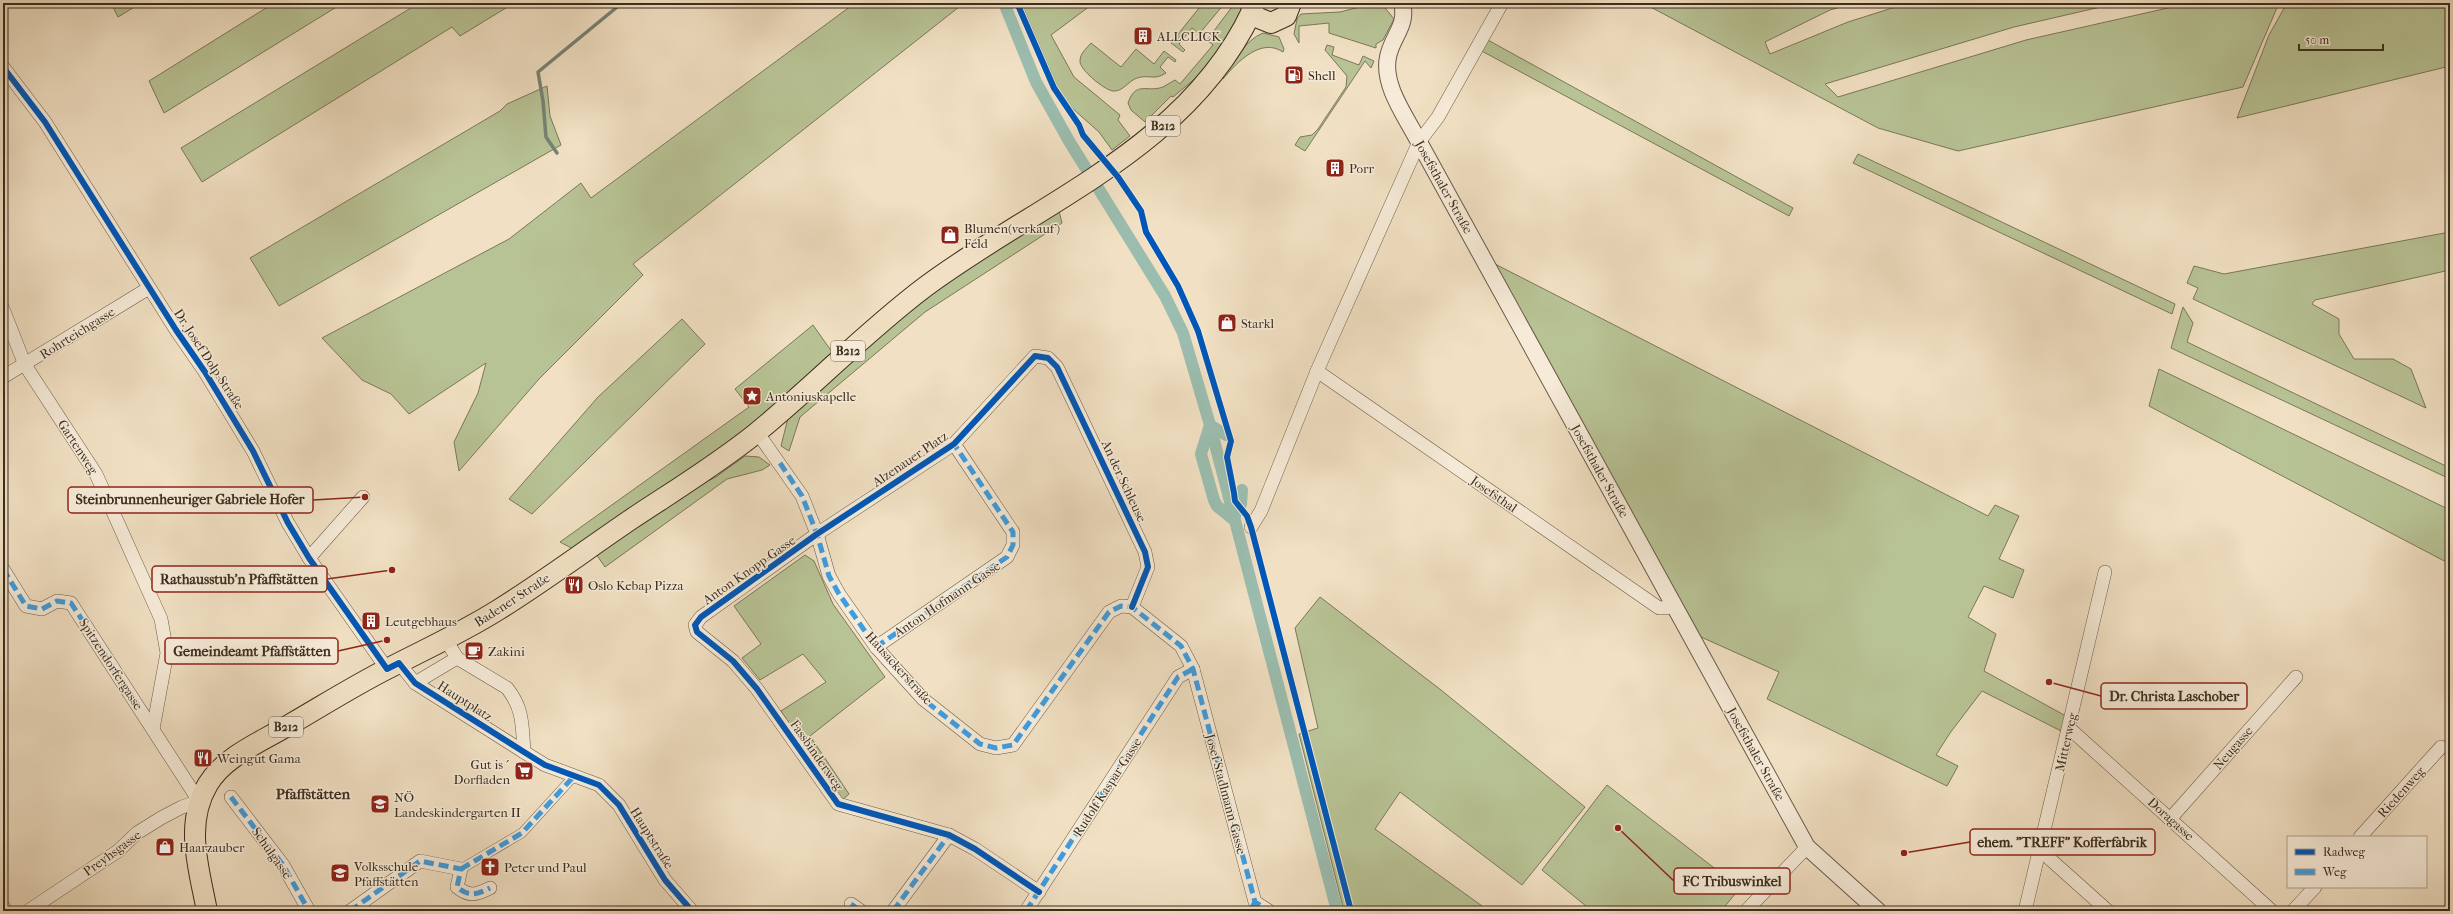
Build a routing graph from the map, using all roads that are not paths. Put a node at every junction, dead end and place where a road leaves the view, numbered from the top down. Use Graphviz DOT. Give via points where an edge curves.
graph roads {
  1 [pos="1291,3"];
  2 [pos="1402,3"];
  3 [pos="1502,3"];
  4 [pos="1255,12"];
  5 [pos="3,67"];
  6 [pos="1419,142"];
  7 [pos="149,288"];
  8 [pos="3,309"];
  9 [pos="25,366"];
  10 [pos="1057,367"];
  11 [pos="1316,371"];
  12 [pos="3,377"];
  13 [pos="757,432"];
  14 [pos="954,444"];
  15 [pos="363,497"];
  16 [pos="1251,527"];
  17 [pos="817,534"];
  18 [pos="309,558"];
  19 [pos="3,569"];
  20 [pos="2104,572"];
  21 [pos="1132,607"];
  22 [pos="1675,608"];
  23 [pos="695,625"];
  24 [pos="446,640"];
  25 [pos="876,647"];
  26 [pos="457,658"];
  27 [pos="393,666"];
  28 [pos="1193,669"];
  29 [pos="2296,677"];
  30 [pos="415,682"];
  31 [pos="158,697"];
  32 [pos="139,706"];
  33 [pos="153,728"];
  34 [pos="2069,728"];
  35 [pos="2441,747"];
  36 [pos="524,752"];
  37 [pos="575,775"];
  38 [pos="231,797"];
  39 [pos="199,802"];
  40 [pos="2170,819"];
  41 [pos="949,835"];
  42 [pos="2361,836"];
  43 [pos="1807,847"];
  44 [pos="2041,851"];
  45 [pos="461,869"];
  46 [pos="490,888"];
  47 [pos="2314,888"];
  48 [pos="1039,892"];
  49 [pos="3,906"];
  50 [pos="1252,907"];
  51 [pos="6,911"];
  52 [pos="28,911"];
  53 [pos="207,911"];
  54 [pos="309,911"];
  55 [pos="350,911"];
  56 [pos="692,911"];
  57 [pos="893,911"];
  58 [pos="1026,911"];
  59 [pos="1269,911"];
  60 [pos="1746,911"];
  61 [pos="1878,911"];
  62 [pos="2025,911"];
  63 [pos="2108,911"];
  64 [pos="2272,911"];
  65 [pos="2293,911"];
  1 -- 4 [label="main road, B212" via="1286,16 1279,21"];
  2 -- 6 [label="street, Josefsthaler Straße" via="1405,14 1388,58 1387,71 1391,88"];
  3 -- 6 [label="street" via="1438,117"];
  4 -- 13 [label="main road, B212" via="1231,48 1176,114 1146,140 1103,172 969,255 926,287 884,319"];
  5 -- 7 [label="street, Dr. Josef Dolp-Straße" via="45,122"];
  6 -- 11 [label="street"];
  6 -- 22 [label="street, Josefsthaler Straße"];
  7 -- 9 [label="street, Rohrteichgasse"];
  7 -- 18 [label="street, Dr. Josef Dolp-Straße" via="235,418 288,523"];
  8 -- 9 [label="street, Gartenweg"];
  9 -- 12 [label="street, Rohrteichgasse"];
  9 -- 31 [label="street, Gartenweg" via="96,474 162,619 167,653"];
  10 -- 14 [label="street, Alzenauer Platz" via="1048,358 1035,356"];
  10 -- 21 [label="street, An der Schleuse" via="1145,552 1148,567"];
  11 -- 16 [label="street" via="1261,511"];
  11 -- 22 [label="street, Josefsthal" via="1659,608"];
  13 -- 17 [label="street, Hausackerstraße" via="802,496"];
  13 -- 24 [label="main road, Badener Straße / B212" via="714,466 499,610"];
  14 -- 17 [label="street, Alzenauer Platz"];
  14 -- 25 [label="street, Anton Hofmann-Gasse" via="1013,532 1013,544 1007,557"];
  15 -- 18 [label="street"];
  17 -- 23 [label="street, Anton Knopp-Gasse" via="701,617"];
  17 -- 25 [label="street, Hausackerstraße" via="829,576"];
  18 -- 27 [label="street, Dr. Josef Dolp-Straße"];
  19 -- 32 [label="street, Spitzendorfergasse" via="26,606 42,609 57,601 71,603"];
  20 -- 34 [label="street, Mitterweg"];
  21 -- 25 [label="street, Hausackerstraße" via="1121,606 1109,612 1013,746 996,748 980,744 923,699"];
  21 -- 28 [label="street" via="1181,646"];
  22 -- 43 [label="street, Josefsthaler Straße"];
  23 -- 41 [label="street, Fassbinderweg" via="698,632 733,661 756,689 838,804"];
  24 -- 26 [label="street"];
  24 -- 27 [label="main road, Badener Straße / B212"];
  26 -- 30 [label="street, Hauptplatz"];
  26 -- 36 [label="street" via="507,688 512,694 521,711"];
  27 -- 30 [label="street, Hauptplatz"];
  27 -- 39 [label="main road, Badener Straße / B212" via="232,758 209,783"];
  28 -- 48 [label="street, Rudolf Kaspar-Gasse" via="1178,677"];
  28 -- 50 [label="street, Josef Stadlmann-Gasse"];
  29 -- 40 [label="street, Neugasse"];
  30 -- 36 [label="street, Hauptplatz"];
  31 -- 32 [label="street"];
  31 -- 33 [label="street, Gartenweg"];
  32 -- 33 [label="street, Spitzendorfergasse"];
  33 -- 39 [label="street, Spitzendorfergasse"];
  34 -- 40 [label="street, Doragasse"];
  34 -- 44 [label="street, Mitterweg"];
  35 -- 42 [label="street, Riedenweg"];
  36 -- 37 [label="street, Hauptstraße" via="545,765"];
  37 -- 45 [label="street" via="522,833"];
  37 -- 56 [label="street, Hauptstraße" via="599,786 619,805 665,880"];
  38 -- 54 [label="street, Schulgasse" via="283,865"];
  39 -- 52 [label="street, Preyhsgasse" via="182,807 137,833 118,850"];
  39 -- 53 [label="main road, Badener Straße / B212" via="194,829 195,843"];
  40 -- 64 [label="street, Doragasse"];
  41 -- 48 [label="street, Fassbinderweg" via="975,848"];
  41 -- 57 [label="street"];
  43 -- 60 [label="street"];
  43 -- 61 [label="street, Josefsthaler Straße"];
  44 -- 62 [label="street, Mitterweg"];
  44 -- 63 [label="street"];
  45 -- 46 [label="street" via="457,887 465,894 477,894"];
  45 -- 55 [label="street" via="420,861"];
  47 -- 65 [label="street"];
  48 -- 58 [label="street, Rudolf Kaspar-Gasse"];
  49 -- 51 [label="street"];
  50 -- 59 [label="street, Josef Stadlmann-Gasse"];
}
